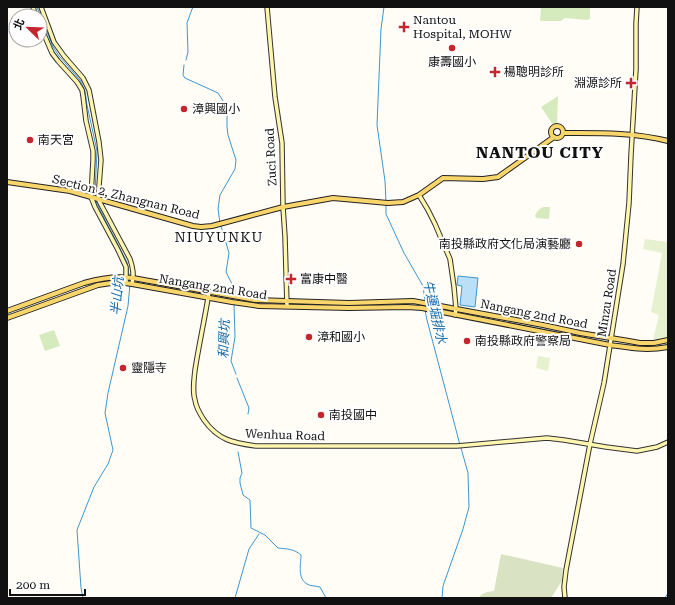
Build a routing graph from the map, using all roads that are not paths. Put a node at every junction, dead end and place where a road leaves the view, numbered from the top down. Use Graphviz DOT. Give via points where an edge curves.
graph roads {
  1 [pos="41,7"];
  2 [pos="267,7"];
  3 [pos="637,7"];
  4 [pos="48,44"];
  5 [pos="563,133"];
  6 [pos="632,134"];
  7 [pos="554,137"];
  8 [pos="668,141"];
  9 [pos="7,182"];
  10 [pos="419,195"];
  11 [pos="95,198"];
  12 [pos="283,207"];
  13 [pos="126,277"];
  14 [pos="133,278"];
  15 [pos="126,283"];
  16 [pos="132,284"];
  17 [pos="209,292"];
  18 [pos="208,298"];
  19 [pos="287,304"];
  20 [pos="328,305"];
  21 [pos="456,309"];
  22 [pos="7,311"];
  23 [pos="455,315"];
  24 [pos="7,318"];
  25 [pos="611,338"];
  26 [pos="668,340"];
  27 [pos="610,345"];
  28 [pos="668,347"];
  29 [pos="668,442"];
  30 [pos="590,444"];
  31 [pos="565,598"];
  1 -- 11 [label="street" via="54,42 83,78 89,90 101,160"];
  2 -- 12 [label="street, Zuci Road" via="282,143"];
  3 -- 6 [label="street, Minzu Road"];
  4 -- 11 [label="street" via="52,53 82,90 93,156"];
  5 -- 6 [label="main road, Section 2, Zhangnan Road"];
  5 -- 7 [label="main road, Section 2, Zhangnan Road" via="559,138"];
  5 -- 7 [label="main road, Section 2, Zhangnan Road" via="561,127 554,127 551,131"];
  6 -- 8 [label="main road, Section 2, Zhangnan Road"];
  6 -- 25 [label="street, Minzu Road" via="627,234"];
  7 -- 10 [label="main road, Section 2, Zhangnan Road" via="498,177 443,178"];
  9 -- 11 [label="main road, Section 2, Zhangnan Road" via="70,191"];
  10 -- 12 [label="main road, Section 2, Zhangnan Road" via="404,202 386,203 333,198"];
  10 -- 21 [label="street" via="450,259"];
  11 -- 12 [label="main road, Section 2, Zhangnan Road" via="193,226 206,227"];
  11 -- 13 [label="street" via="95,207 126,267"];
  11 -- 14 [label="street" via="130,259"];
  12 -- 19 [label="street, Zuci Road"];
  13 -- 14 [label="main road, Nangang 2nd Road"];
  13 -- 15 [label="street"];
  13 -- 22 [label="main road, Nangang 2nd Road" via="96,280"];
  14 -- 16 [label="street"];
  14 -- 17 [label="main road, Nangang 2nd Road"];
  15 -- 16 [label="main road, Nangang 2nd Road"];
  15 -- 24 [label="main road, Nangang 2nd Road" via="98,285"];
  16 -- 18 [label="main road, Nangang 2nd Road"];
  17 -- 18 [label="street, Wenhua Road"];
  17 -- 19 [label="main road, Nangang 2nd Road"];
  18 -- 19 [label="main road, Nangang 2nd Road" via="259,306"];
  18 -- 30 [label="street, Wenhua Road" via="197,358 194,400 199,413 212,430 227,440 256,446 457,446 547,438"];
  19 -- 20 [label="main road, Nangang 2nd Road"];
  20 -- 21 [label="main road, Nangang 2nd Road" via="405,301"];
  20 -- 23 [label="main road, Nangang 2nd Road" via="422,308"];
  21 -- 23 [label="street"];
  21 -- 25 [label="main road, Nangang 2nd Road"];
  23 -- 27 [label="main road, Nangang 2nd Road"];
  25 -- 26 [label="main road, Nangang 2nd Road" via="640,343"];
  25 -- 27 [label="street, Minzu Road"];
  27 -- 28 [label="main road, Nangang 2nd Road" via="635,349"];
  27 -- 30 [label="street, Minzu Road"];
  29 -- 30 [label="street" via="637,451"];
  30 -- 31 [label="street, Minzu Road" via="566,570"];
}
